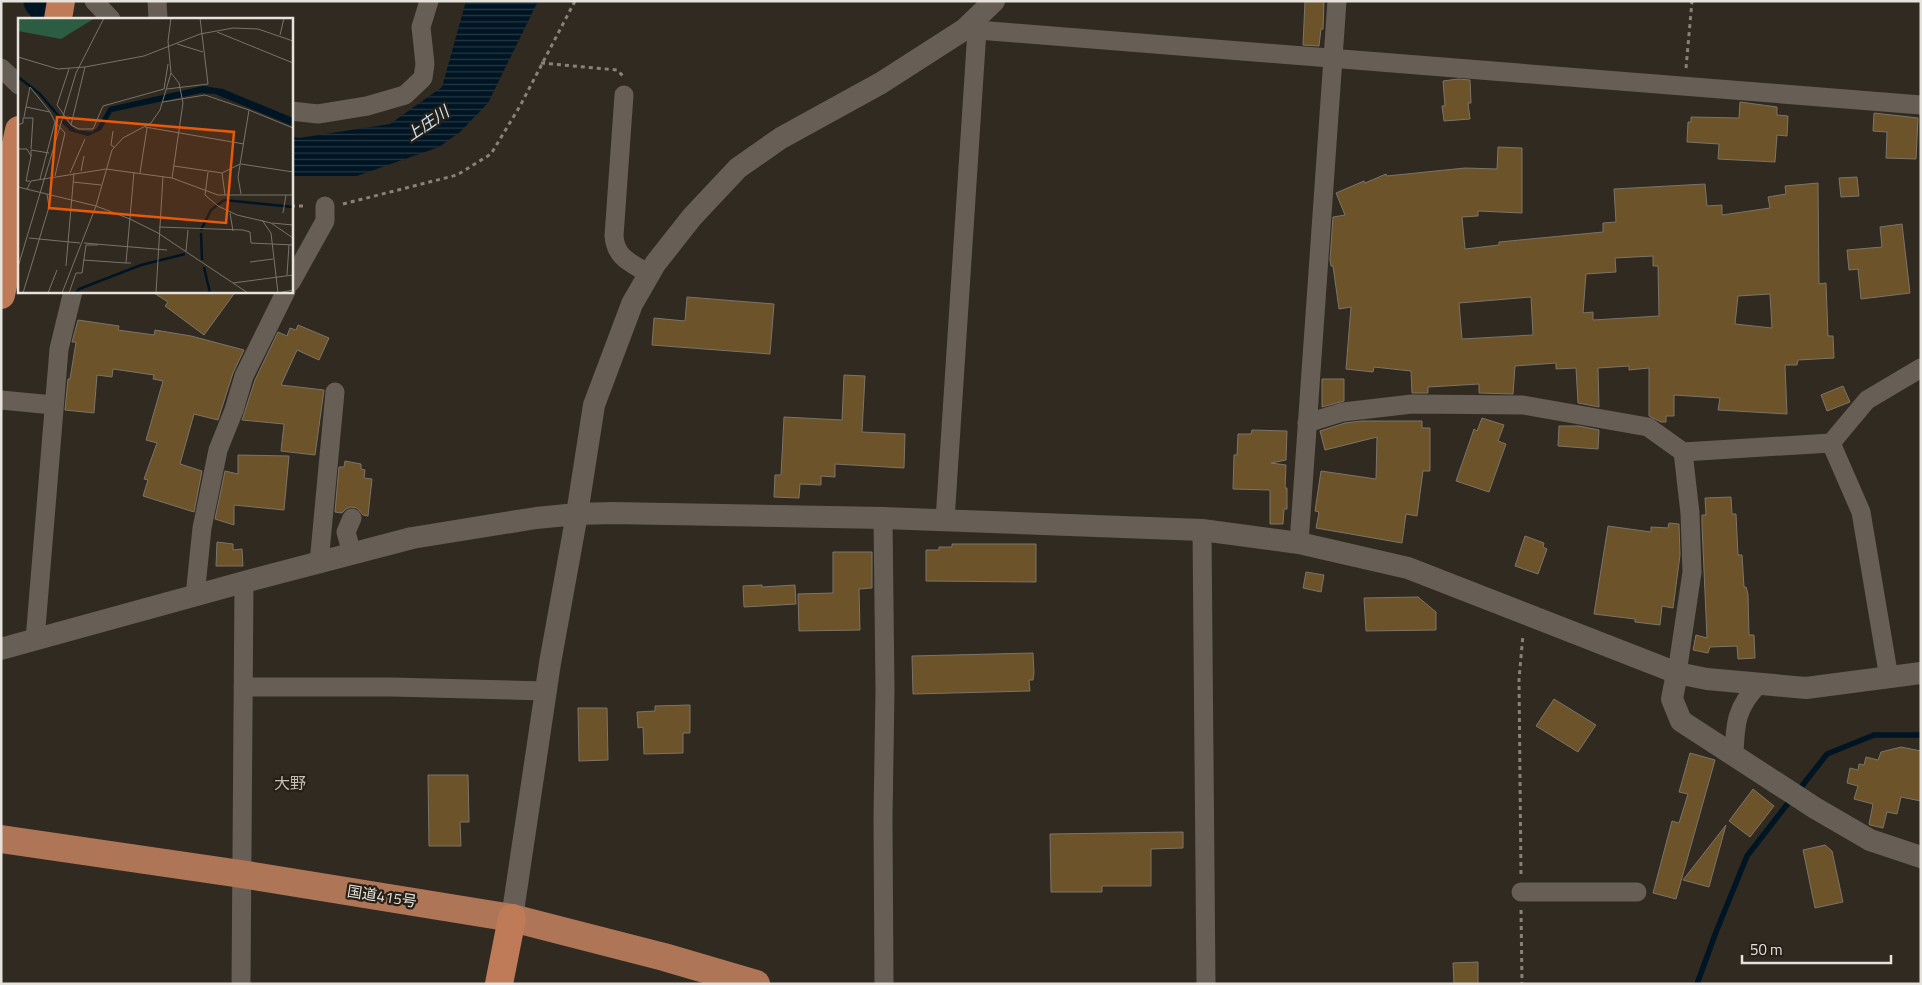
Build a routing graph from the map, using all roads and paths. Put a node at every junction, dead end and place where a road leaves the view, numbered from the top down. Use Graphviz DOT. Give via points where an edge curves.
graph roads {
  1 [pos="45,1"];
  2 [pos="61,1"];
  3 [pos="94,1"];
  4 [pos="156,1"];
  5 [pos="429,1"];
  6 [pos="575,1"];
  7 [pos="994,1"];
  8 [pos="1337,1"];
  9 [pos="1692,1"];
  10 [pos="41,18"];
  11 [pos="58,18"];
  12 [pos="110,18"];
  13 [pos="158,18"];
  14 [pos="971,30"];
  15 [pos="1332,58"];
  16 [pos="541,63"];
  17 [pos="1,68"];
  18 [pos="18,84"];
  19 [pos="1684,86"];
  20 [pos="624,95"];
  21 [pos="1921,104"];
  22 [pos="292,111"];
  23 [pos="18,135"];
  24 [pos="292,206"];
  25 [pos="325,206"];
  26 [pos="18,214"];
  27 [pos="1,216"];
  28 [pos="649,274"];
  29 [pos="292,280"];
  30 [pos="73,292"];
  31 [pos="286,292"];
  32 [pos="1,295"];
  33 [pos="1921,368"];
  34 [pos="335,392"];
  35 [pos="1,400"];
  36 [pos="53,405"];
  37 [pos="1307,423"];
  38 [pos="1831,444"];
  39 [pos="1683,452"];
  40 [pos="577,514"];
  41 [pos="352,518"];
  42 [pos="883,518"];
  43 [pos="945,520"];
  44 [pos="1202,530"];
  45 [pos="1299,543"];
  46 [pos="352,554"];
  47 [pos="318,563"];
  48 [pos="244,582"];
  49 [pos="195,596"];
  50 [pos="1524,612"];
  51 [pos="35,640"];
  52 [pos="1,649"];
  53 [pos="1678,673"];
  54 [pos="1921,673"];
  55 [pos="1889,678"];
  56 [pos="1759,684"];
  57 [pos="243,686"];
  58 [pos="546,691"];
  59 [pos="1734,755"];
  60 [pos="1,839"];
  61 [pos="1921,857"];
  62 [pos="241,874"];
  63 [pos="1521,892"];
  64 [pos="1637,892"];
  65 [pos="512,918"];
  66 [pos="241,984"];
  67 [pos="499,984"];
  68 [pos="756,984"];
  69 [pos="884,984"];
  70 [pos="1206,984"];
  71 [pos="1522,984"];
  1 -- 10 [label="highway"];
  2 -- 11 [label="highway"];
  3 -- 12 [label="street"];
  4 -- 13 [label="street"];
  5 -- 22 [label="street" via="421,28 425,64 423,78 404,95 367,106 318,114"];
  6 -- 16 [label="path"];
  7 -- 14 [label="street"];
  8 -- 15 [label="street"];
  9 -- 19 [label="path"];
  14 -- 15 [label="street"];
  14 -- 28 [label="street" via="781,138 738,168 692,217"];
  14 -- 43 [label="street"];
  15 -- 19 [label="street"];
  15 -- 37 [label="street"];
  16 -- 20 [label="path" via="618,70 625,81"];
  16 -- 25 [label="path" via="491,154 457,175"];
  17 -- 18 [label="street"];
  19 -- 21 [label="street"];
  20 -- 28 [label="street" via="615,247 622,257"];
  23 -- 27 [label="highway"];
  24 -- 25 [label="path"];
  25 -- 29 [label="street" via="325,221"];
  26 -- 32 [label="highway"];
  28 -- 40 [label="street" via="632,304 594,405"];
  30 -- 36 [label="street" via="59,349"];
  31 -- 49 [label="street" via="244,376 218,450 202,528"];
  33 -- 38 [label="street" via="1867,400"];
  34 -- 47 [label="street"];
  35 -- 36 [label="street"];
  36 -- 51 [label="street"];
  37 -- 39 [label="street" via="1343,412 1412,404 1523,405 1648,427"];
  37 -- 45 [label="street"];
  38 -- 39 [label="street"];
  38 -- 55 [label="street" via="1861,512"];
  39 -- 53 [label="street" via="1692,572"];
  40 -- 42 [label="street"];
  40 -- 46 [label="street" via="412,538"];
  40 -- 58 [label="street"];
  41 -- 46 [label="street" via="346,532"];
  42 -- 43 [label="street"];
  42 -- 69 [label="street"];
  43 -- 44 [label="street"];
  44 -- 45 [label="street"];
  44 -- 70 [label="street"];
  45 -- 50 [label="street" via="1408,568"];
  46 -- 47 [label="street"];
  47 -- 48 [label="street"];
  48 -- 49 [label="street"];
  48 -- 57 [label="street"];
  49 -- 51 [label="street"];
  50 -- 53 [label="street"];
  50 -- 63 [label="path" via="1519,679"];
  51 -- 52 [label="street"];
  53 -- 56 [label="street"];
  53 -- 59 [label="street" via="1672,699 1681,721"];
  54 -- 55 [label="street"];
  55 -- 56 [label="street" via="1806,688"];
  56 -- 59 [label="street" via="1747,696 1737,721"];
  57 -- 58 [label="street"];
  57 -- 62 [label="street"];
  58 -- 65 [label="street"];
  59 -- 61 [label="street" via="1870,840"];
  60 -- 62 [label="highway, 国道415号"];
  62 -- 65 [label="highway, 国道415号"];
  62 -- 66 [label="street"];
  63 -- 64 [label="street"];
  63 -- 71 [label="path"];
  65 -- 67 [label="highway"];
  65 -- 68 [label="highway, 国道415号"];
}
